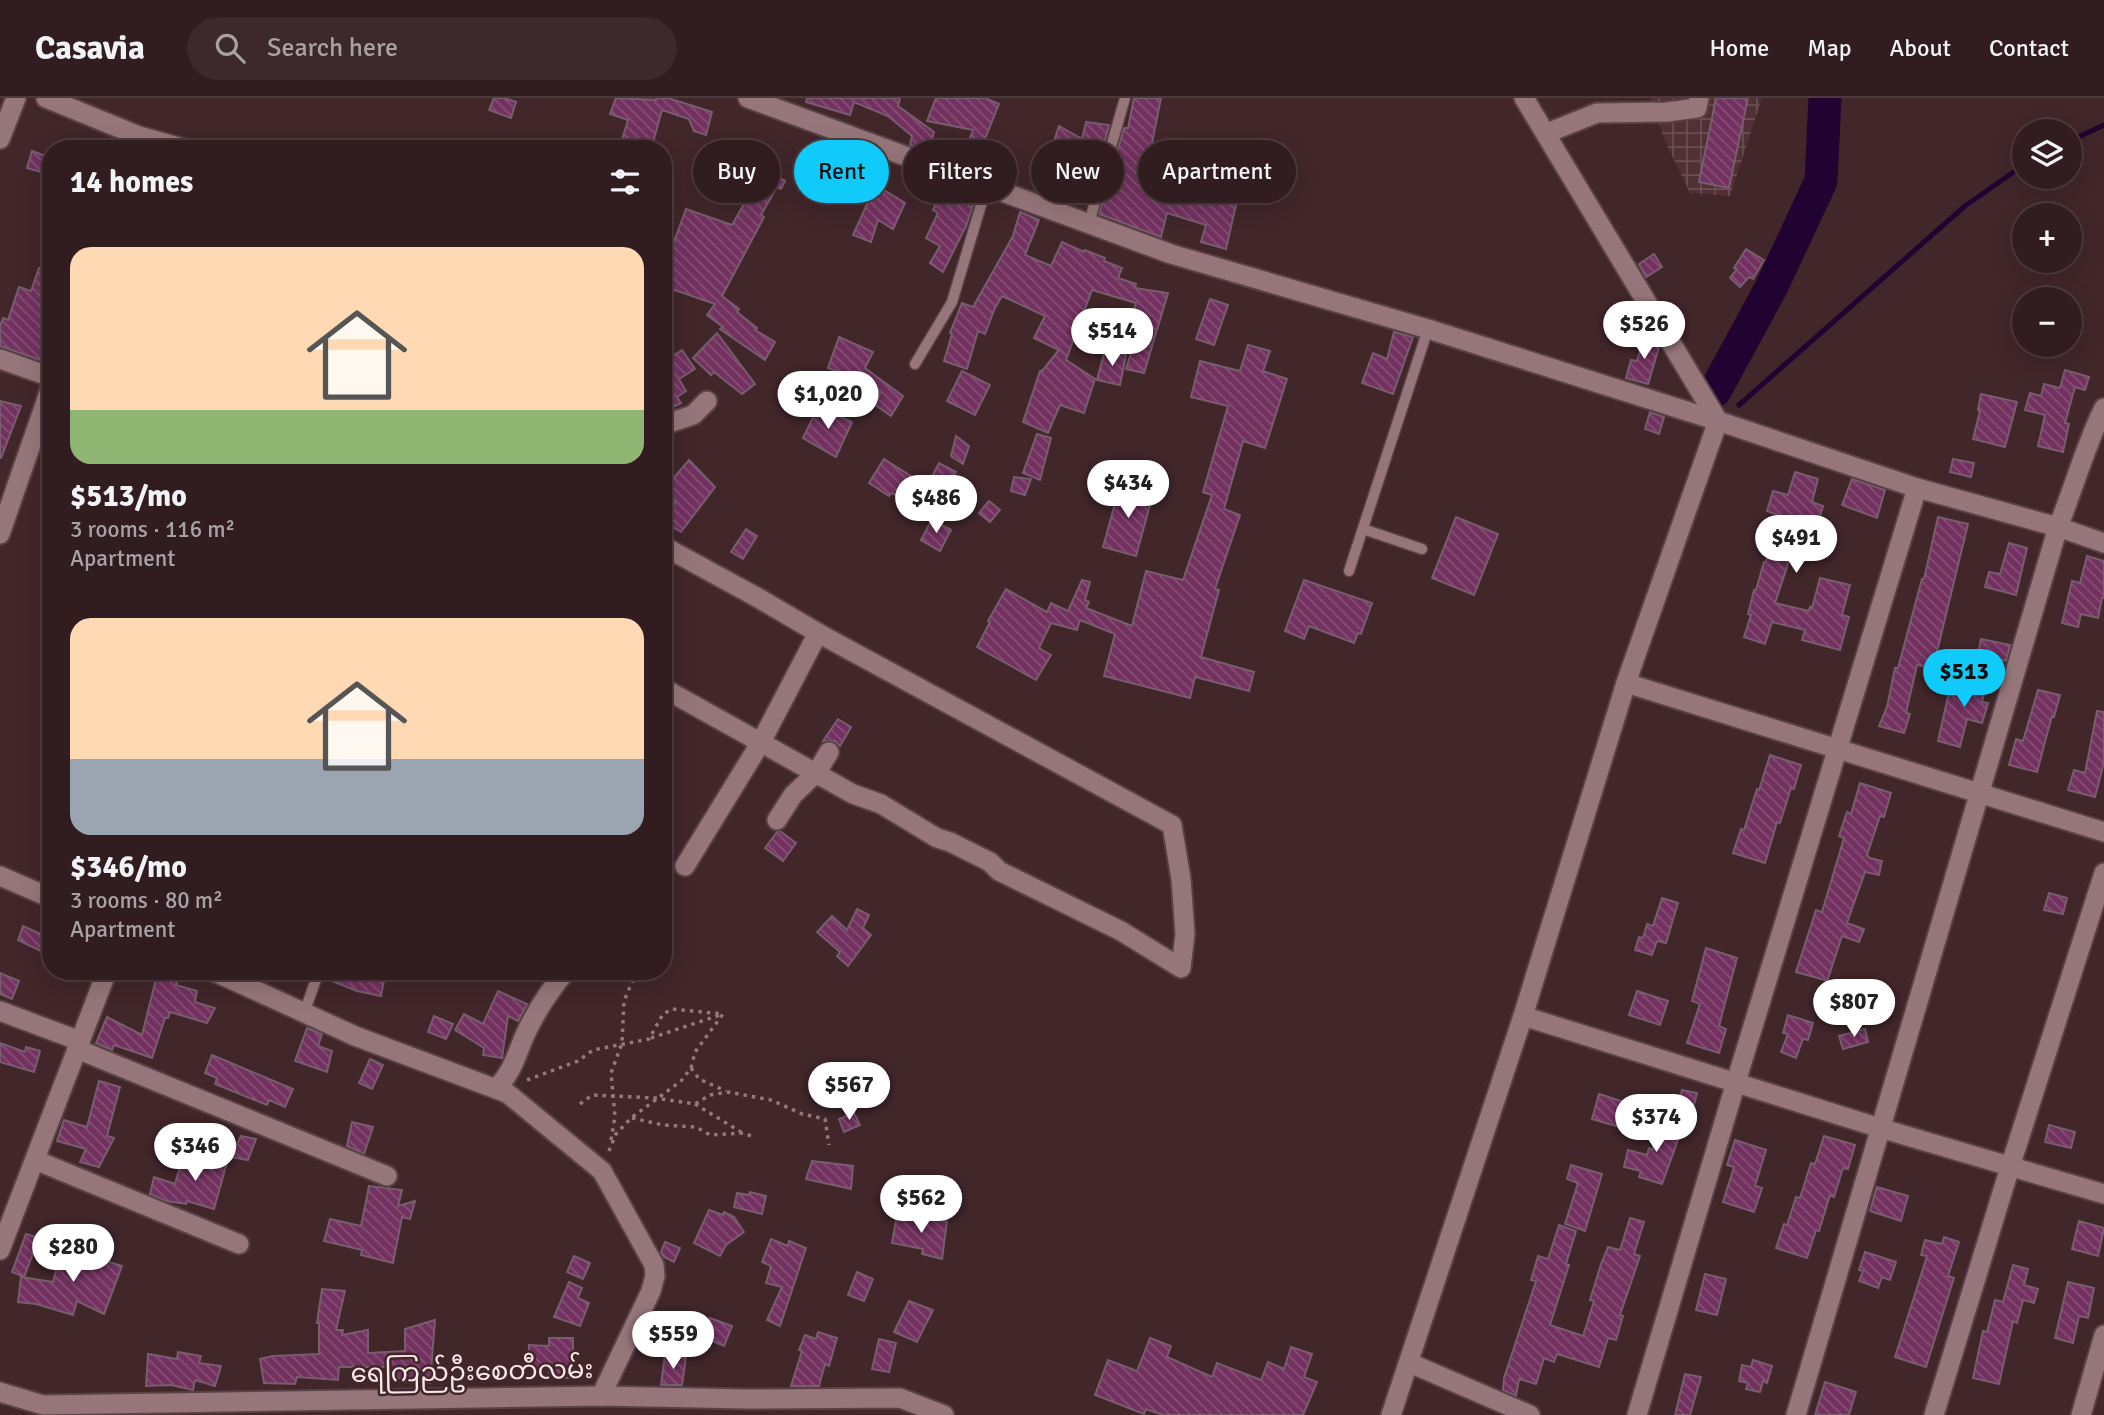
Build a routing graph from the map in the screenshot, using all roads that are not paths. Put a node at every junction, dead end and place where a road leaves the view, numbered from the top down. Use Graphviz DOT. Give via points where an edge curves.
graph roads {
  1 [pos="16,98"];
  2 [pos="46,98"];
  3 [pos="748,98"];
  4 [pos="1125,98"];
  5 [pos="1524,98"];
  6 [pos="1699,98"];
  7 [pos="1546,133"];
  8 [pos="0,139"];
  9 [pos="133,140"];
  10 [pos="903,154"];
  11 [pos="1017,196"];
  12 [pos="982,203"];
  13 [pos="1089,223"];
  14 [pos="1428,330"];
  15 [pos="0,359"];
  16 [pos="915,364"];
  17 [pos="42,374"];
  18 [pos="707,401"];
  19 [pos="2104,408"];
  20 [pos="42,413"];
  21 [pos="1717,421"];
  22 [pos="672,422"];
  23 [pos="1917,488"];
  24 [pos="2058,527"];
  25 [pos="1363,529"];
  26 [pos="0,534"];
  27 [pos="2104,543"];
  28 [pos="1422,549"];
  29 [pos="672,551"];
  30 [pos="1349,571"];
  31 [pos="817,633"];
  32 [pos="1626,682"];
  33 [pos="672,693"];
  34 [pos="761,741"];
  35 [pos="1837,749"];
  36 [pos="829,752"];
  37 [pos="817,772"];
  38 [pos="1979,793"];
  39 [pos="777,820"];
  40 [pos="2104,832"];
  41 [pos="685,866"];
  42 [pos="2104,873"];
  43 [pos="0,876"];
  44 [pos="42,894"];
  45 [pos="104,980"];
  46 [pos="232,980"];
  47 [pos="316,980"];
  48 [pos="559,980"];
  49 [pos="0,1011"];
  50 [pos="304,1013"];
  51 [pos="1523,1016"];
  52 [pos="79,1045"];
  53 [pos="502,1082"];
  54 [pos="1735,1082"];
  55 [pos="1880,1128"];
  56 [pos="34,1160"];
  57 [pos="2010,1167"];
  58 [pos="387,1176"];
  59 [pos="2104,1194"];
  60 [pos="239,1244"];
  61 [pos="0,1250"];
  62 [pos="2104,1335"];
  63 [pos="1410,1363"];
  64 [pos="0,1392"];
  65 [pos="601,1396"];
  66 [pos="742,1407"];
  67 [pos="944,1415"];
  68 [pos="1391,1415"];
  69 [pos="1530,1415"];
  70 [pos="1637,1415"];
  71 [pos="1796,1415"];
  72 [pos="1934,1415"];
  73 [pos="2081,1415"];
  1 -- 8 [label="street"];
  2 -- 9 [label="street"];
  3 -- 10 [label="street"];
  4 -- 13 [label="lane"];
  5 -- 7 [label="street"];
  6 -- 7 [label="street" via="1697,108 1597,113"];
  7 -- 21 [label="street"];
  11 -- 13 [label="street"];
  12 -- 16 [label="lane" via="952,302"];
  13 -- 14 [label="street" via="1171,254"];
  14 -- 21 [label="street"];
  14 -- 25 [label="lane"];
  15 -- 17 [label="street"];
  18 -- 22 [label="street" via="693,415"];
  19 -- 24 [label="street"];
  20 -- 26 [label="street"];
  21 -- 23 [label="street"];
  21 -- 32 [label="street"];
  23 -- 24 [label="street"];
  23 -- 35 [label="street"];
  24 -- 27 [label="street"];
  24 -- 38 [label="street"];
  25 -- 28 [label="lane"];
  25 -- 30 [label="lane"];
  29 -- 31 [label="street"];
  31 -- 34 [label="street"];
  31 -- 37 [label="street" via="1172,825 1185,934 1181,968 1121,931"];
  32 -- 35 [label="street"];
  32 -- 51 [label="street"];
  33 -- 34 [label="street"];
  34 -- 37 [label="street"];
  34 -- 41 [label="street"];
  35 -- 38 [label="street"];
  35 -- 54 [label="street"];
  36 -- 37 [label="street"];
  37 -- 39 [label="street" via="793,795"];
  38 -- 40 [label="street"];
  38 -- 55 [label="street"];
  42 -- 57 [label="street"];
  43 -- 44 [label="street"];
  45 -- 52 [label="street"];
  46 -- 50 [label="street"];
  47 -- 50 [label="lane"];
  48 -- 53 [label="street" via="541,1003"];
  49 -- 52 [label="street"];
  50 -- 53 [label="street" via="355,1036"];
  51 -- 54 [label="street"];
  51 -- 63 [label="street"];
  52 -- 56 [label="street"];
  52 -- 58 [label="street"];
  53 -- 65 [label="street" via="508,1093 602,1171 654,1265 651,1291"];
  54 -- 55 [label="street"];
  54 -- 70 [label="street"];
  55 -- 57 [label="street"];
  55 -- 71 [label="street"];
  56 -- 60 [label="street"];
  56 -- 61 [label="street"];
  57 -- 59 [label="street"];
  57 -- 72 [label="street"];
  62 -- 73 [label="street"];
  63 -- 68 [label="street"];
  63 -- 69 [label="street"];
  64 -- 65 [label="street, ရေကြည်ဦးစေတီလမ်း" via="43,1405"];
  65 -- 66 [label="street, ရေကြည်ဦးစေတီလမ်း"];
  66 -- 67 [label="street, ရေကြည်ဦးစေတီလမ်း" via="901,1398"];
}
